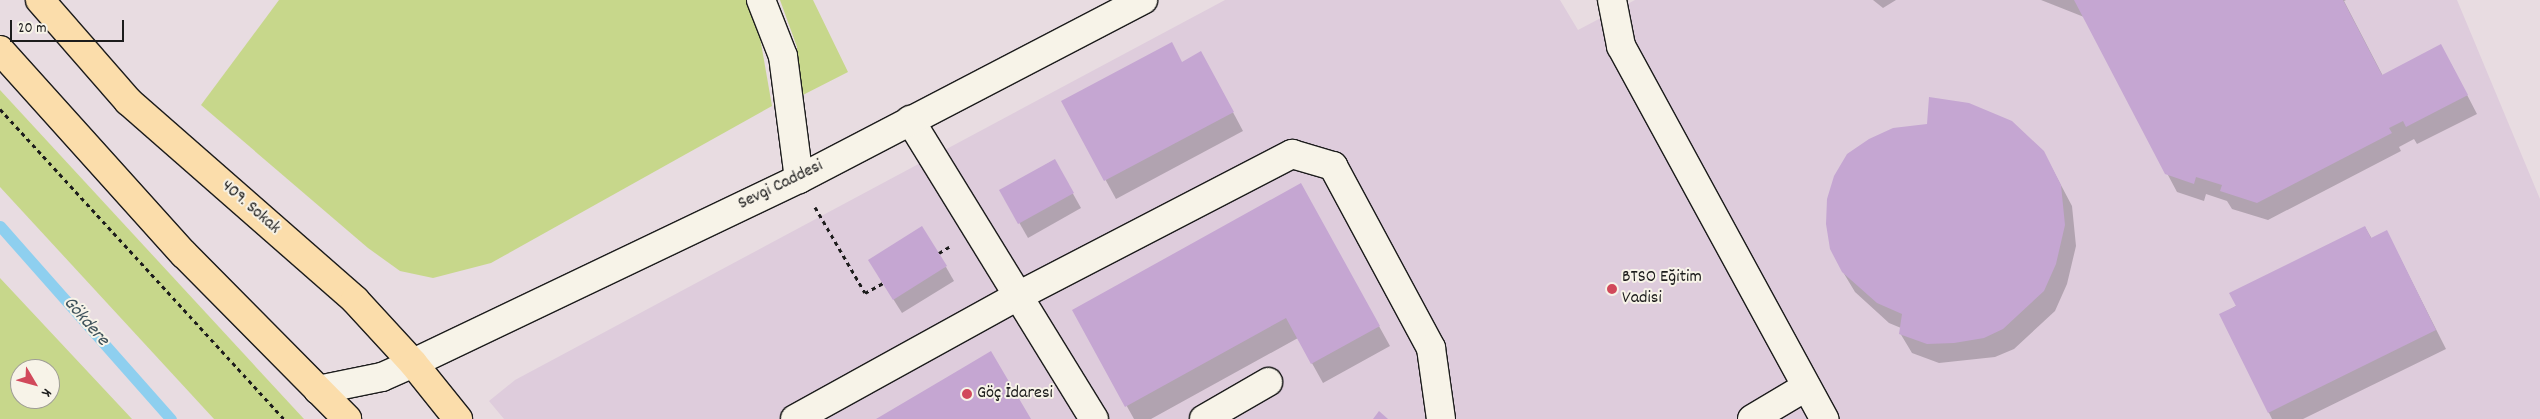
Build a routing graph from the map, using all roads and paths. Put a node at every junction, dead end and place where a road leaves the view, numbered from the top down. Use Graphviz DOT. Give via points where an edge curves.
graph roads {
  1 [pos="40,0"];
  2 [pos="761,0"];
  3 [pos="1144,0"];
  4 [pos="1612,0"];
  5 [pos="0,50"];
  6 [pos="0,109"];
  7 [pos="910,120"];
  8 [pos="799,179"];
  9 [pos="883,283"];
  10 [pos="1018,296"];
  11 [pos="413,363"];
  12 [pos="1268,382"];
  13 [pos="1806,387"];
  14 [pos="318,390"];
  15 [pos="284,419"];
  16 [pos="347,419"];
  17 [pos="458,419"];
  18 [pos="795,419"];
  19 [pos="1094,419"];
  20 [pos="1204,419"];
  21 [pos="1441,419"];
  22 [pos="1752,419"];
  23 [pos="1824,419"];
  1 -- 11 [label="main road, 409. Sokak" via="128,101 355,300"];
  2 -- 8 [label="street" via="783,56"];
  3 -- 7 [label="street, Sevgi Caddesi"];
  4 -- 13 [label="street" via="1621,46"];
  5 -- 14 [label="main road" via="184,254"];
  6 -- 15 [label="path"];
  7 -- 8 [label="street, Sevgi Caddesi"];
  7 -- 10 [label="street"];
  8 -- 9 [label="path" via="865,292"];
  8 -- 11 [label="street, Sevgi Caddesi"];
  10 -- 18 [label="street"];
  10 -- 19 [label="street"];
  10 -- 21 [label="street" via="1292,154 1334,166 1431,348"];
  11 -- 14 [label="street, Sevgi Caddesi" via="382,378"];
  11 -- 17 [label="main road, 409. Sokak"];
  12 -- 20 [label="street"];
  13 -- 22 [label="street"];
  13 -- 23 [label="street"];
  14 -- 16 [label="main road"];
}
